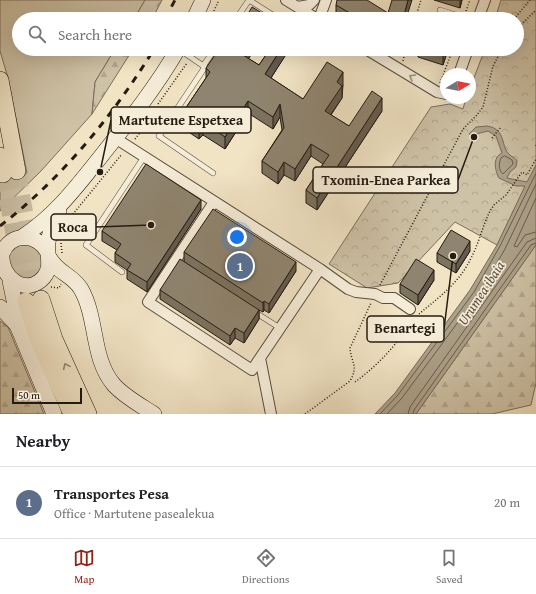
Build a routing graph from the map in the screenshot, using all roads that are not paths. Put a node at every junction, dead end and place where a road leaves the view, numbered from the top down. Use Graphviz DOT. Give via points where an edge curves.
graph roads {
  1 [pos="203,0"];
  2 [pos="286,0"];
  3 [pos="314,0"];
  4 [pos="326,0"];
  5 [pos="485,0"];
  6 [pos="298,7"];
  7 [pos="440,10"];
  8 [pos="197,12"];
  9 [pos="241,12"];
  10 [pos="268,12"];
  11 [pos="306,12"];
  12 [pos="321,12"];
  13 [pos="446,12"];
  14 [pos="481,12"];
  15 [pos="177,56"];
  16 [pos="188,56"];
  17 [pos="210,56"];
  18 [pos="378,56"];
  19 [pos="465,56"];
  20 [pos="203,66"];
  21 [pos="460,68"];
  22 [pos="0,80"];
  23 [pos="440,93"];
  24 [pos="115,138"];
  25 [pos="0,156"];
  26 [pos="144,158"];
  27 [pos="213,173"];
  28 [pos="65,201"];
  29 [pos="214,202"];
  30 [pos="22,237"];
  31 [pos="2,252"];
  32 [pos="53,254"];
  33 [pos="320,269"];
  34 [pos="122,272"];
  35 [pos="5,277"];
  36 [pos="40,281"];
  37 [pos="83,295"];
  38 [pos="0,306"];
  39 [pos="248,307"];
  40 [pos="410,309"];
  41 [pos="280,328"];
  42 [pos="20,333"];
  43 [pos="260,358"];
  44 [pos="54,414"];
  45 [pos="72,414"];
  46 [pos="88,414"];
  47 [pos="154,414"];
  48 [pos="271,414"];
  1 -- 8 [label="main road"];
  2 -- 6 [label="street"];
  3 -- 6 [label="street" via="309,5"];
  4 -- 12 [label="street"];
  5 -- 14 [label="street"];
  6 -- 11 [label="street"];
  7 -- 13 [label="lane"];
  9 -- 10 [label="lane" via="249,0"];
  15 -- 24 [label="main road"];
  16 -- 20 [label="lane"];
  17 -- 20 [label="lane"];
  23 -- 18 [label="street, one-way"];
  19 -- 21 [label="street"];
  20 -- 27 [label="lane" via="205,68 159,136"];
  22 -- 25 [label="main road" via="10,172"];
  24 -- 26 [label="street"];
  24 -- 28 [label="main road"];
  26 -- 29 [label="street"];
  26 -- 34 [label="lane" via="86,245"];
  28 -- 30 [label="main road"];
  28 -- 32 [label="main road" via="53,224"];
  29 -- 33 [label="street"];
  29 -- 43 [label="street" via="178,263 148,302 252,370"];
  30 -- 31 [label="main road" via="11,241"];
  30 -- 32 [label="main road" via="34,238"];
  31 -- 35 [label="main road" via="1,263"];
  32 -- 36 [label="main road" via="48,270"];
  32 -- 37 [label="main road" via="55,267 77,284"];
  33 -- 40 [label="street" via="348,289 383,298 394,298"];
  33 -- 41 [label="street"];
  35 -- 36 [label="main road" via="25,286"];
  35 -- 42 [label="main road"];
  36 -- 37 [label="main road" via="61,283"];
  37 -- 47 [label="main road" via="90,311 100,357 109,378 129,398"];
  38 -- 42 [label="main road" via="12,318"];
  39 -- 41 [label="lane"];
  41 -- 43 [label="street"];
  42 -- 44 [label="main road"];
  43 -- 48 [label="street"];
  46 -- 45 [label="main road, one-way" via="33,300 39,341"];
}
